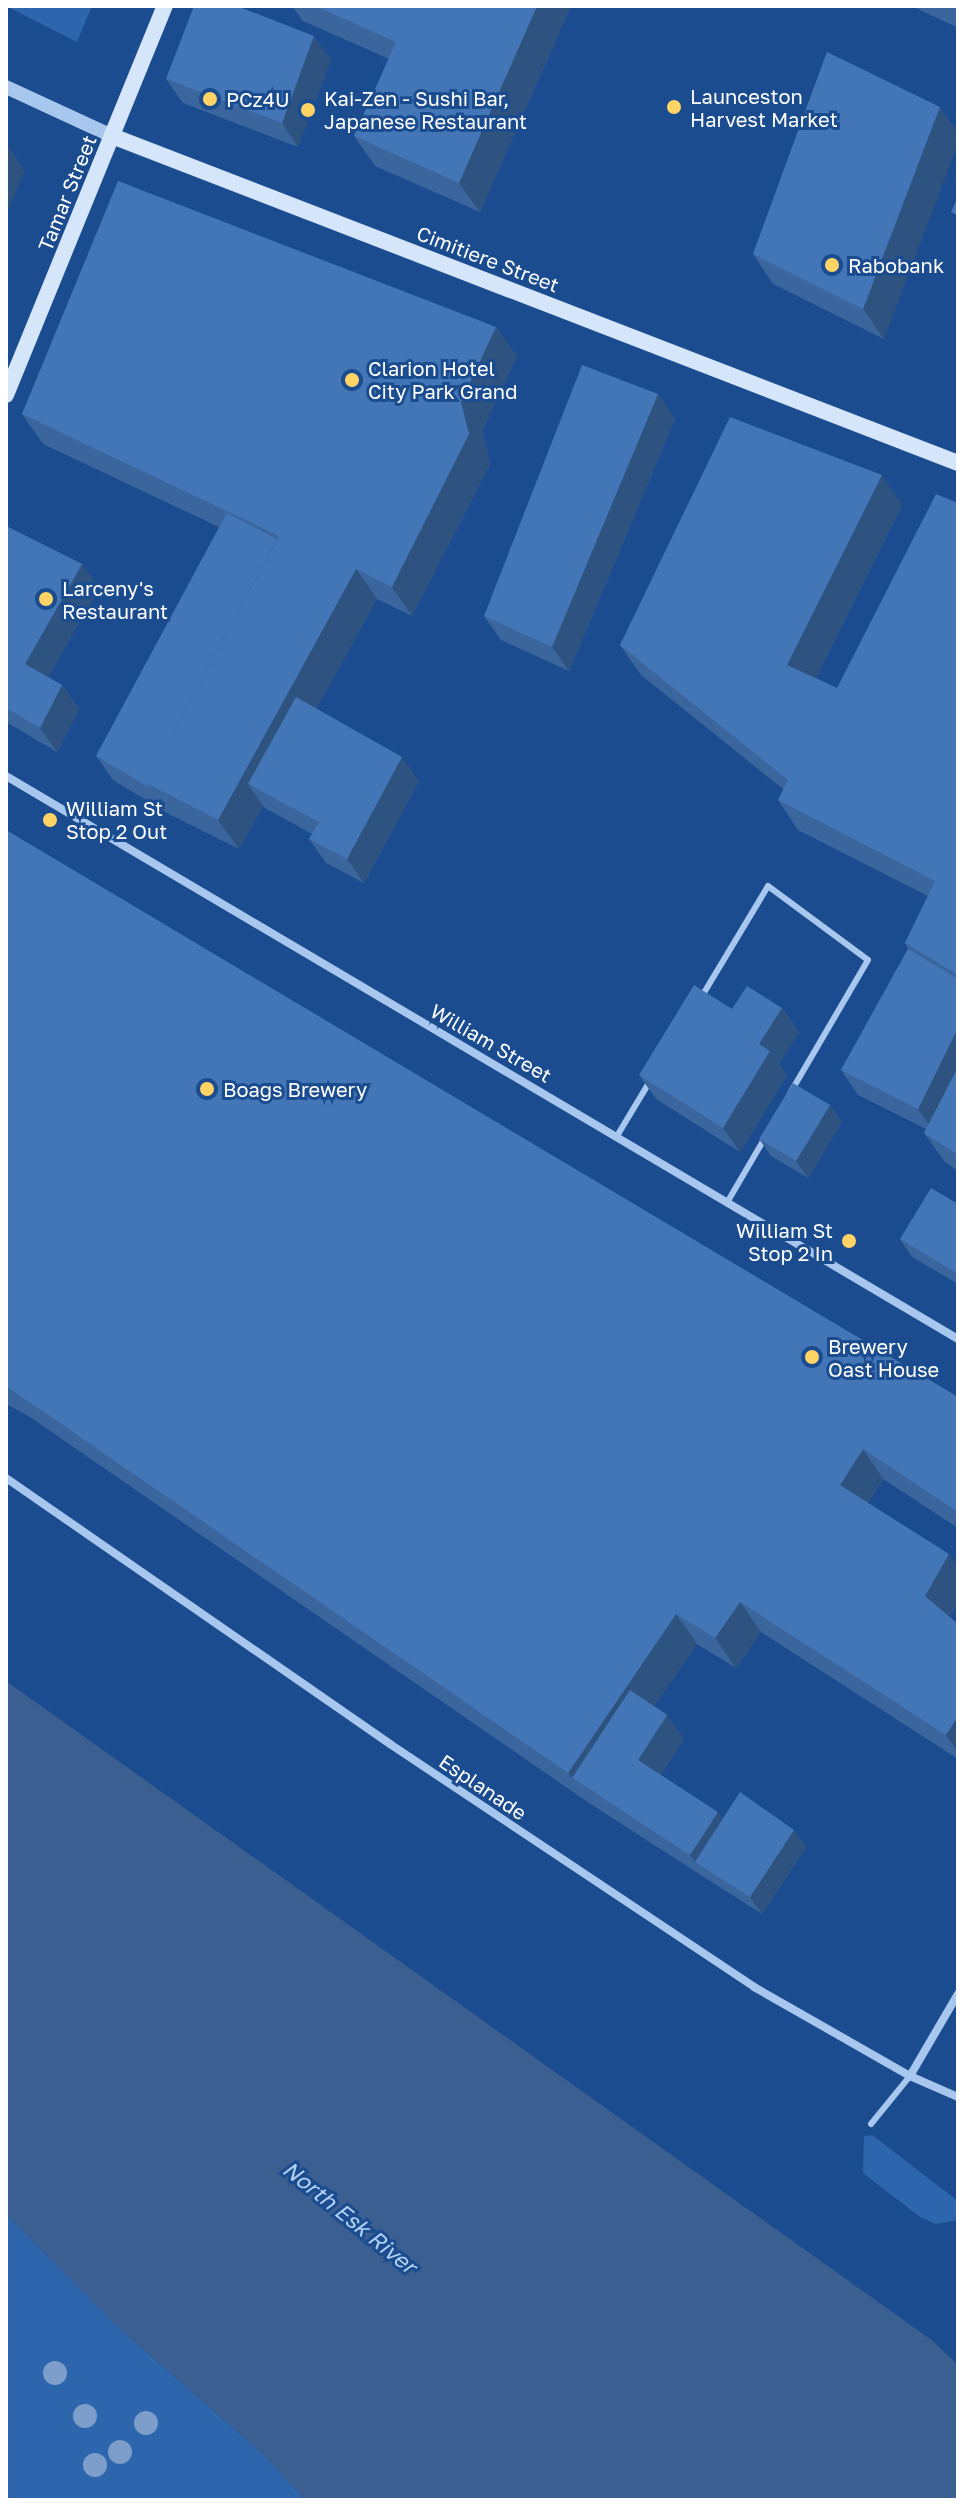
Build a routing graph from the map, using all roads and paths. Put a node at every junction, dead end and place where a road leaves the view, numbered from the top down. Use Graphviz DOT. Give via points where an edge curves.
graph roads {
  1 [pos="165,6"];
  2 [pos="6,87"];
  3 [pos="112,136"];
  4 [pos="6,395"];
  5 [pos="958,463"];
  6 [pos="6,776"];
  7 [pos="695,1007"];
  8 [pos="655,1073"];
  9 [pos="788,1098"];
  10 [pos="772,1125"];
  11 [pos="617,1136"];
  12 [pos="728,1201"];
  13 [pos="958,1339"];
  14 [pos="6,1478"];
  15 [pos="958,1994"];
  16 [pos="910,2076"];
  17 [pos="958,2097"];
  18 [pos="871,2124"];
  1 -- 3 [label="main road, Tamar Street"];
  2 -- 3 [label="street, Cimitiere Street"];
  3 -- 4 [label="main road, Tamar Street"];
  3 -- 5 [label="main road, Cimitiere Street"];
  6 -- 11 [label="street, William Street"];
  7 -- 9 [label="lane" via="768,886 868,960"];
  8 -- 11 [label="lane"];
  10 -- 12 [label="lane"];
  11 -- 12 [label="street, William Street"];
  12 -- 13 [label="street, William Street"];
  14 -- 16 [label="street, Esplanade" via="741,1978"];
  15 -- 16 [label="street"];
  16 -- 17 [label="street, Esplanade"];
  16 -- 18 [label="lane"];
}
